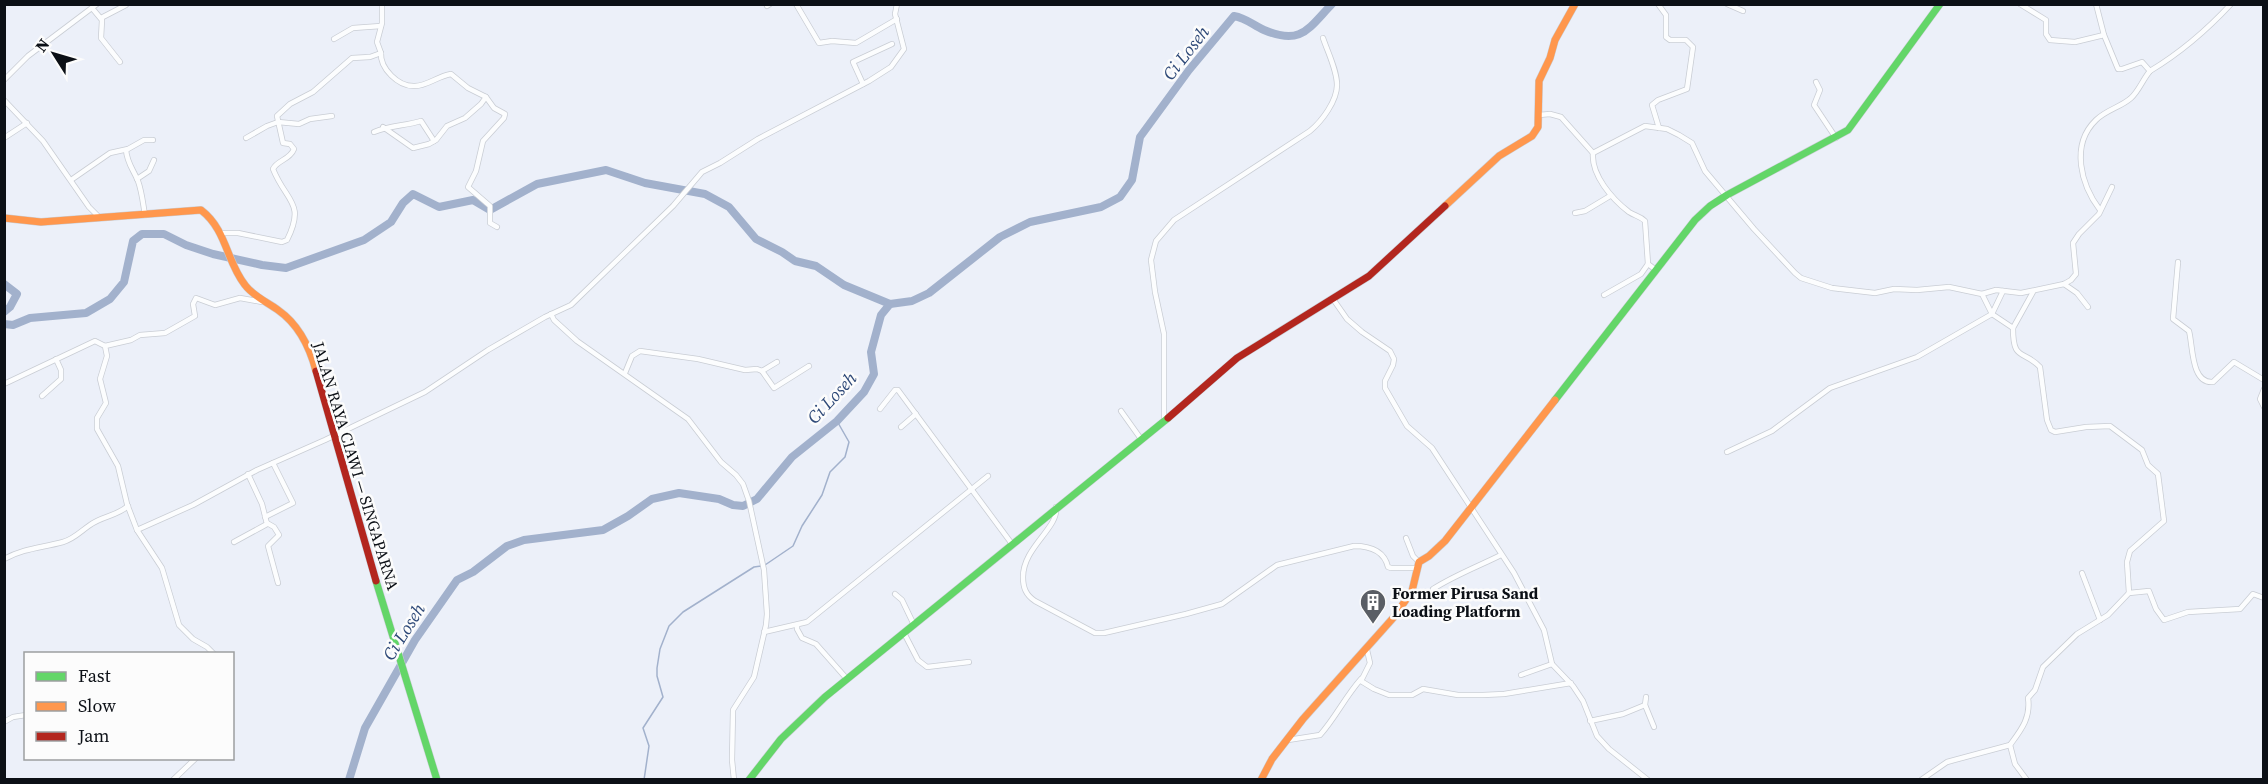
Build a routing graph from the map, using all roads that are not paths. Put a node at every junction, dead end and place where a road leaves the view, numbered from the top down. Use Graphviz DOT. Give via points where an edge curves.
graph roads {
  1 [pos="382,4"];
  2 [pos="796,4"];
  3 [pos="897,4"];
  4 [pos="1575,4"];
  5 [pos="1658,4"];
  6 [pos="1727,4"];
  7 [pos="1940,4"];
  8 [pos="2020,4"];
  9 [pos="2037,4"];
  10 [pos="2096,4"];
  11 [pos="2231,4"];
  12 [pos="126,5"];
  13 [pos="94,6"];
  14 [pos="1743,11"];
  15 [pos="2033,11"];
  16 [pos="101,18"];
  17 [pos="897,19"];
  18 [pos="381,26"];
  19 [pos="2104,35"];
  20 [pos="1323,38"];
  21 [pos="334,39"];
  22 [pos="892,44"];
  23 [pos="381,53"];
  24 [pos="120,62"];
  25 [pos="2150,71"];
  26 [pos="4,80"];
  27 [pos="1816,82"];
  28 [pos="863,84"];
  29 [pos="486,97"];
  30 [pos="4,100"];
  31 [pos="1539,115"];
  32 [pos="332,116"];
  33 [pos="278,122"];
  34 [pos="27,123"];
  35 [pos="383,128"];
  36 [pos="1659,128"];
  37 [pos="374,132"];
  38 [pos="4,138"];
  39 [pos="246,138"];
  40 [pos="1836,138"];
  41 [pos="153,140"];
  42 [pos="434,141"];
  43 [pos="283,143"];
  44 [pos="274,145"];
  45 [pos="126,150"];
  46 [pos="1593,153"];
  47 [pos="154,160"];
  48 [pos="71,180"];
  49 [pos="137,180"];
  50 [pos="2112,187"];
  51 [pos="1727,195"];
  52 [pos="1610,196"];
  53 [pos="2100,210"];
  54 [pos="1575,213"];
  55 [pos="146,215"];
  56 [pos="4,218"];
  57 [pos="100,218"];
  58 [pos="497,227"];
  59 [pos="221,233"];
  60 [pos="2178,262"];
  61 [pos="1648,264"];
  62 [pos="1656,270"];
  63 [pos="2064,284"];
  64 [pos="2002,291"];
  65 [pos="2033,292"];
  66 [pos="1982,294"];
  67 [pos="1604,295"];
  68 [pos="1334,299"];
  69 [pos="271,305"];
  70 [pos="2088,307"];
  71 [pos="550,314"];
  72 [pos="1992,314"];
  73 [pos="2013,327"];
  74 [pos="105,346"];
  75 [pos="56,360"];
  76 [pos="777,362"];
  77 [pos="809,366"];
  78 [pos="762,371"];
  79 [pos="625,373"];
  80 [pos="2264,380"];
  81 [pos="4,384"];
  82 [pos="2264,388"];
  83 [pos="42,396"];
  84 [pos="2264,406"];
  85 [pos="880,409"];
  86 [pos="1121,411"];
  87 [pos="916,414"];
  88 [pos="1164,421"];
  89 [pos="902,427"];
  90 [pos="334,436"];
  91 [pos="1141,439"];
  92 [pos="1727,452"];
  93 [pos="273,463"];
  94 [pos="248,474"];
  95 [pos="988,476"];
  96 [pos="970,488"];
  97 [pos="128,506"];
  98 [pos="1056,507"];
  99 [pos="1471,507"];
  100 [pos="265,517"];
  101 [pos="267,523"];
  102 [pos="137,530"];
  103 [pos="1407,538"];
  104 [pos="234,543"];
  105 [pos="1012,544"];
  106 [pos="1502,555"];
  107 [pos="4,559"];
  108 [pos="1418,565"];
  109 [pos="2082,573"];
  110 [pos="278,583"];
  111 [pos="1433,589"];
  112 [pos="2129,592"];
  113 [pos="895,594"];
  114 [pos="2264,598"];
  115 [pos="2100,620"];
  116 [pos="914,625"];
  117 [pos="797,626"];
  118 [pos="764,632"];
  119 [pos="904,633"];
  120 [pos="1366,650"];
  121 [pos="212,652"];
  122 [pos="969,662"];
  123 [pos="1552,664"];
  124 [pos="1521,675"];
  125 [pos="847,679"];
  126 [pos="1361,679"];
  127 [pos="1571,683"];
  128 [pos="1647,698"];
  129 [pos="1645,705"];
  130 [pos="24,715"];
  131 [pos="1590,721"];
  132 [pos="4,722"];
  133 [pos="1654,727"];
  134 [pos="1288,740"];
  135 [pos="2010,745"];
  136 [pos="195,760"];
  137 [pos="173,780"];
  138 [pos="437,780"];
  139 [pos="734,780"];
  140 [pos="749,780"];
  141 [pos="1261,780"];
  142 [pos="1648,780"];
  143 [pos="1921,780"];
  144 [pos="2027,780"];
  1 -- 18 [label="street"];
  2 -- 17 [label="street" via="819,43 856,43"];
  3 -- 17 [label="street"];
  4 -- 31 [label="street" via="1539,81"];
  5 -- 36 [label="street" via="1666,15 1666,38 1686,40 1693,47 1687,89 1652,105"];
  6 -- 14 [label="street"];
  7 -- 40 [label="street" via="1857,121"];
  8 -- 15 [label="street"];
  9 -- 15 [label="street"];
  10 -- 19 [label="street"];
  11 -- 25 [label="street" via="2177,55"];
  12 -- 16 [label="street"];
  13 -- 16 [label="street"];
  13 -- 26 [label="street"];
  15 -- 19 [label="street" via="2048,22 2046,34 2050,40 2075,42"];
  16 -- 24 [label="street" via="101,38"];
  17 -- 28 [label="street" via="903,44 901,54 891,67"];
  18 -- 21 [label="street" via="353,28"];
  18 -- 23 [label="street" via="377,42"];
  19 -- 25 [label="street" via="2118,69 2142,63"];
  20 -- 88 [label="street" via="1337,86 1320,122 1174,220 1156,241 1151,260 1164,334"];
  22 -- 28 [label="street" via="853,62"];
  23 -- 29 [label="street" via="386,70 406,84 416,87 450,74"];
  23 -- 33 [label="street" via="352,58 313,92 279,113"];
  25 -- 53 [label="street" via="2131,98 2098,118 2087,132 2080,155 2082,173"];
  27 -- 40 [label="street" via="1820,90 1814,105"];
  28 -- 71 [label="street" via="702,172 674,206 580,298"];
  29 -- 42 [label="street" via="465,118 447,126"];
  29 -- 58 [label="street" via="506,116 483,141 468,187 490,210 490,223"];
  30 -- 34 [label="street"];
  31 -- 46 [label="street" via="1558,114"];
  31 -- 68 [label="street" via="1532,136 1499,156 1368,276"];
  32 -- 33 [label="street" via="299,124"];
  33 -- 39 [label="street"];
  33 -- 43 [label="street"];
  34 -- 38 [label="street"];
  34 -- 48 [label="street"];
  35 -- 37 [label="street"];
  35 -- 42 [label="street" via="413,148"];
  35 -- 42 [label="street" via="422,121"];
  36 -- 46 [label="street" via="1640,128"];
  36 -- 51 [label="street" via="1692,143 1705,171"];
  40 -- 51 [label="street"];
  41 -- 45 [label="street" via="141,141"];
  43 -- 44 [label="street"];
  43 -- 59 [label="street" via="294,149 273,169 296,212 287,240"];
  45 -- 48 [label="street" via="110,153"];
  45 -- 49 [label="street"];
  46 -- 52 [label="street" via="1593,165"];
  47 -- 49 [label="street"];
  48 -- 57 [label="street"];
  49 -- 55 [label="street"];
  50 -- 53 [label="street"];
  51 -- 62 [label="street" via="1695,220"];
  51 -- 66 [label="street" via="1796,273 1812,283 1875,293 1949,287"];
  52 -- 54 [label="street" via="1586,211"];
  52 -- 61 [label="street" via="1645,221"];
  53 -- 63 [label="street" via="2074,241 2076,274"];
  55 -- 57 [label="street, JALAN RAYA CIAWI — SINGAPARNA"];
  55 -- 59 [label="street, JALAN RAYA CIAWI — SINGAPARNA" via="201,210"];
  56 -- 57 [label="street, JALAN RAYA CIAWI — SINGAPARNA" via="41,222"];
  59 -- 69 [label="street, JALAN RAYA CIAWI — SINGAPARNA" via="237,272 255,295"];
  60 -- 80 [label="street" via="2173,319 2189,332 2193,360 2202,380 2213,382 2234,362"];
  61 -- 62 [label="street"];
  61 -- 67 [label="street" via="1641,274"];
  62 -- 99 [label="street"];
  63 -- 65 [label="street"];
  63 -- 70 [label="street"];
  64 -- 65 [label="street"];
  64 -- 66 [label="street"];
  64 -- 72 [label="street"];
  65 -- 73 [label="street"];
  66 -- 72 [label="street"];
  68 -- 88 [label="street" via="1249,349"];
  68 -- 99 [label="street" via="1347,319 1390,351 1394,359 1385,381 1387,393 1407,426 1432,448"];
  69 -- 74 [label="street" via="240,298 215,305 196,298 195,316 177,327"];
  69 -- 90 [label="street, JALAN RAYA CIAWI — SINGAPARNA" via="294,324 304,340"];
  71 -- 79 [label="street" via="578,341"];
  71 -- 90 [label="street" via="425,392"];
  72 -- 73 [label="street"];
  72 -- 92 [label="street" via="1917,357 1830,388 1761,437"];
  73 -- 112 [label="street" via="2015,349 2037,363 2042,371 2051,430 2110,426 2142,450 2148,465 2159,476 2164,521 2128,553"];
  74 -- 75 [label="street" via="95,341"];
  74 -- 97 [label="street" via="107,357 100,379 106,403 97,418 96,429 118,466"];
  75 -- 81 [label="street"];
  75 -- 83 [label="street" via="61,367 61,379"];
  76 -- 78 [label="street"];
  77 -- 78 [label="street" via="774,387"];
  78 -- 79 [label="street" via="640,351 632,356"];
  79 -- 118 [label="street" via="688,419 721,462 739,477 749,501 763,567 767,614"];
  82 -- 84 [label="street" via="2260,399"];
  85 -- 87 [label="street" via="897,390"];
  86 -- 91 [label="street"];
  87 -- 89 [label="street"];
  87 -- 96 [label="street"];
  88 -- 91 [label="street"];
  90 -- 93 [label="street"];
  90 -- 138 [label="street, JALAN RAYA CIAWI — SINGAPARNA"];
  91 -- 98 [label="street"];
  93 -- 94 [label="street"];
  93 -- 100 [label="street" via="293,503"];
  94 -- 100 [label="street"];
  94 -- 102 [label="street"];
  95 -- 96 [label="street"];
  96 -- 105 [label="street"];
  96 -- 117 [label="street" via="814,618"];
  97 -- 102 [label="street"];
  97 -- 107 [label="street" via="65,542 30,548"];
  98 -- 105 [label="street"];
  98 -- 108 [label="street" via="1055,519 1027,556 1023,584 1035,601 1095,633 1222,604 1277,565 1354,546 1376,550 1391,568"];
  99 -- 106 [label="street"];
  99 -- 108 [label="street" via="1445,541"];
  100 -- 101 [label="street"];
  101 -- 104 [label="street"];
  101 -- 110 [label="street" via="279,535 268,546"];
  102 -- 121 [label="street" via="162,568 179,625"];
  103 -- 108 [label="street"];
  105 -- 116 [label="street"];
  106 -- 111 [label="street"];
  106 -- 123 [label="street" via="1544,630"];
  108 -- 120 [label="street" via="1412,591"];
  109 -- 115 [label="street"];
  112 -- 114 [label="street" via="2149,591 2164,620 2188,612 2240,609 2253,594"];
  112 -- 115 [label="street"];
  113 -- 116 [label="street"];
  115 -- 135 [label="street" via="2077,634 2043,667 2028,698 2026,720"];
  116 -- 119 [label="street"];
  117 -- 118 [label="street"];
  117 -- 125 [label="street" via="802,638 816,644"];
  118 -- 139 [label="street" via="754,677 733,710"];
  119 -- 122 [label="street" via="918,660 927,667"];
  119 -- 125 [label="street"];
  120 -- 126 [label="street" via="1370,663"];
  120 -- 134 [label="street"];
  123 -- 124 [label="street"];
  123 -- 127 [label="street"];
  125 -- 140 [label="street" via="801,718"];
  126 -- 127 [label="street" via="1389,695 1412,695 1423,689 1458,696 1514,693"];
  126 -- 134 [label="street" via="1320,735"];
  127 -- 131 [label="street"];
  128 -- 129 [label="street"];
  129 -- 131 [label="street"];
  129 -- 133 [label="street"];
  130 -- 132 [label="street"];
  131 -- 142 [label="street" via="1603,743"];
  134 -- 141 [label="street"];
  135 -- 143 [label="street" via="1947,762"];
  135 -- 144 [label="street" via="2015,764"];
  136 -- 137 [label="street"];
}
